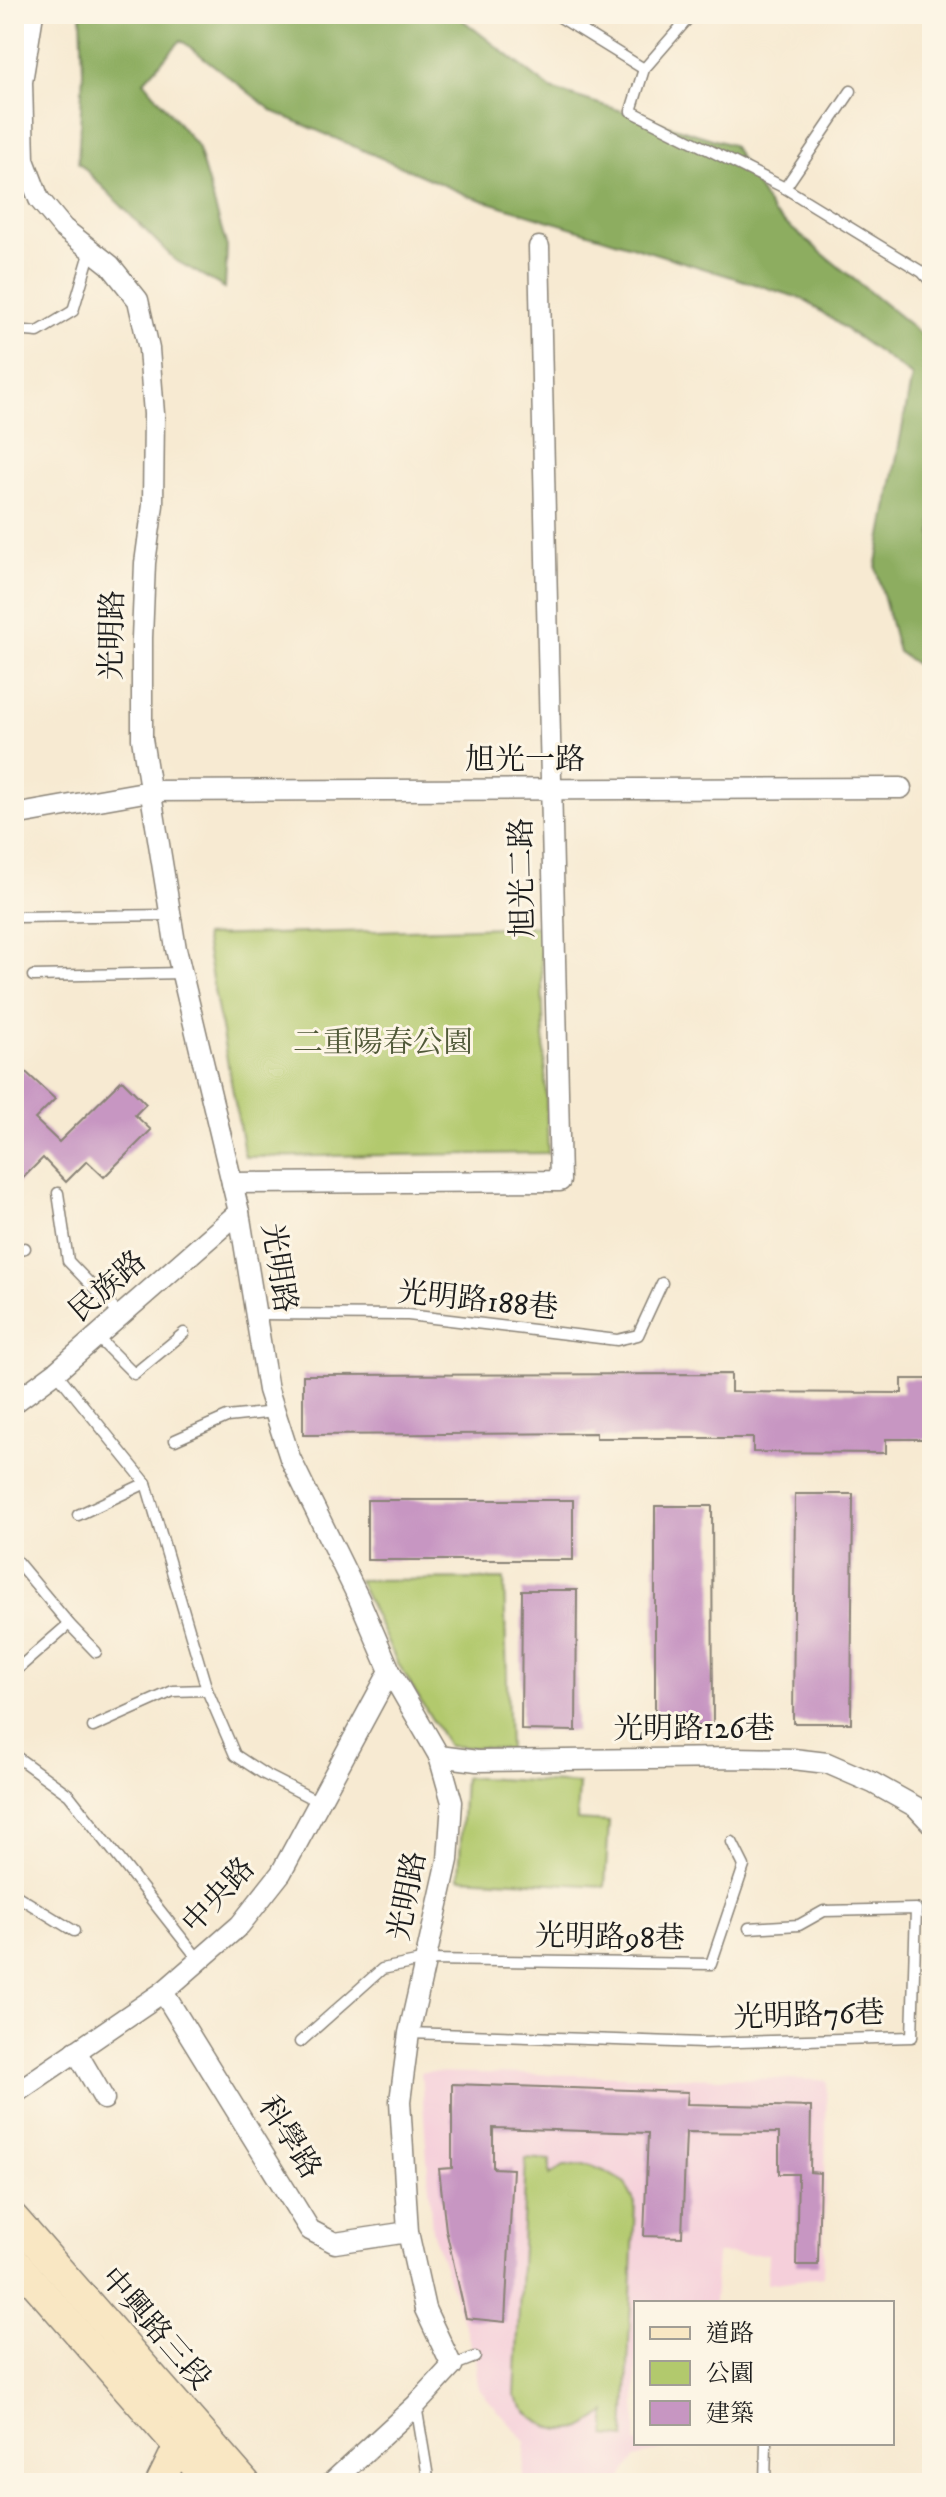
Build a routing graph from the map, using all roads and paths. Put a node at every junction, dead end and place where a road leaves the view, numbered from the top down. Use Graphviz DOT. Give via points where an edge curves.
graph roads {
  1 [pos="33,14"];
  2 [pos="555,14"];
  3 [pos="692,14"];
  4 [pos="644,69"];
  5 [pos="851,91"];
  6 [pos="785,188"];
  7 [pos="539,247"];
  8 [pos="91,250"];
  9 [pos="932,283"];
  10 [pos="14,330"];
  11 [pos="901,788"];
  12 [pos="552,789"];
  13 [pos="150,791"];
  14 [pos="14,815"];
  15 [pos="170,915"];
  16 [pos="15,917"];
  17 [pos="183,973"];
  18 [pos="33,976"];
  19 [pos="232,1183"];
  20 [pos="58,1193"];
  21 [pos="239,1212"];
  22 [pos="662,1283"];
  23 [pos="254,1314"];
  24 [pos="121,1316"];
  25 [pos="184,1333"];
  26 [pos="97,1337"];
  27 [pos="56,1372"];
  28 [pos="14,1403"];
  29 [pos="275,1412"];
  30 [pos="175,1440"];
  31 [pos="146,1483"];
  32 [pos="78,1515"];
  33 [pos="14,1558"];
  34 [pos="69,1624"];
  35 [pos="96,1652"];
  36 [pos="390,1671"];
  37 [pos="14,1672"];
  38 [pos="207,1690"];
  39 [pos="93,1727"];
  40 [pos="14,1755"];
  41 [pos="439,1756"];
  42 [pos="319,1802"];
  43 [pos="932,1824"];
  44 [pos="732,1842"];
  45 [pos="14,1894"];
  46 [pos="749,1928"];
  47 [pos="74,1931"];
  48 [pos="199,1960"];
  49 [pos="426,1960"];
  50 [pos="163,1992"];
  51 [pos="409,2033"];
  52 [pos="300,2042"];
  53 [pos="76,2051"];
  54 [pos="14,2094"];
  55 [pos="104,2099"];
  56 [pos="14,2218"];
  57 [pos="408,2232"];
  58 [pos="14,2260"];
  59 [pos="475,2357"];
  60 [pos="452,2366"];
  61 [pos="416,2405"];
  62 [pos="188,2437"];
  63 [pos="766,2445"];
  64 [pos="160,2483"];
  65 [pos="210,2483"];
  66 [pos="246,2483"];
  67 [pos="331,2483"];
  68 [pos="429,2483"];
  69 [pos="765,2483"];
  1 -- 8 [label="street, 光明路" via="22,82 24,160 39,199"];
  2 -- 4 [label="lane"];
  3 -- 4 [label="lane"];
  4 -- 6 [label="lane" via="631,111"];
  5 -- 6 [label="lane"];
  6 -- 9 [label="lane"];
  7 -- 12 [label="street, 旭光二路"];
  8 -- 10 [label="lane" via="73,311 38,332"];
  8 -- 13 [label="street, 光明路" via="138,300 149,349 153,505 144,578 142,739"];
  11 -- 12 [label="street, 旭光一路"];
  12 -- 13 [label="street, 旭光一路"];
  12 -- 19 [label="street, 旭光二路" via="560,1181"];
  13 -- 14 [label="street, 旭光一路"];
  13 -- 15 [label="street, 光明路"];
  15 -- 16 [label="lane"];
  15 -- 17 [label="street, 光明路"];
  17 -- 18 [label="lane"];
  17 -- 19 [label="street, 光明路"];
  19 -- 21 [label="street, 光明路"];
  20 -- 24 [label="lane" via="68,1261"];
  21 -- 23 [label="street, 光明路"];
  21 -- 24 [label="street, 民族路"];
  22 -- 23 [label="lane, 光明路188巷" via="638,1335 617,1340 408,1315"];
  23 -- 29 [label="street, 光明路"];
  24 -- 26 [label="street, 民族路"];
  25 -- 26 [label="lane" via="134,1374"];
  26 -- 27 [label="street, 民族路"];
  27 -- 28 [label="street, 民族路"];
  27 -- 31 [label="lane"];
  29 -- 30 [label="lane" via="227,1417"];
  29 -- 36 [label="street, 光明路" via="290,1458"];
  31 -- 32 [label="lane"];
  31 -- 38 [label="lane"];
  33 -- 34 [label="lane"];
  34 -- 35 [label="lane"];
  34 -- 37 [label="lane"];
  36 -- 41 [label="street, 光明路"];
  36 -- 42 [label="street, 中央路"];
  38 -- 39 [label="lane" via="173,1691"];
  38 -- 42 [label="lane" via="235,1755"];
  40 -- 48 [label="lane" via="69,1795"];
  41 -- 43 [label="street, 光明路126巷" via="477,1761 747,1758 827,1763 916,1807"];
  41 -- 49 [label="street, 光明路" via="452,1802 448,1860"];
  42 -- 48 [label="street, 中央路" via="281,1873 240,1925"];
  44 -- 49 [label="lane, 光明路98巷" via="744,1866 711,1964"];
  45 -- 47 [label="lane"];
  46 -- 51 [label="lane, 光明路76巷" via="799,1925 824,1911 916,1909 912,2037 703,2043"];
  48 -- 50 [label="street, 中央路"];
  49 -- 51 [label="street, 光明路"];
  49 -- 52 [label="lane" via="382,1969"];
  50 -- 53 [label="street, 中央路"];
  50 -- 57 [label="street, 科學路" via="310,2230 335,2243"];
  51 -- 57 [label="street, 光明路" via="400,2101"];
  53 -- 54 [label="street, 中央路"];
  53 -- 55 [label="street"];
  56 -- 62 [label="main road, 中興路三段"];
  57 -- 60 [label="street, 光明路" via="425,2309"];
  58 -- 62 [label="main road, 中興路三段"];
  59 -- 60 [label="lane"];
  60 -- 61 [label="street"];
  61 -- 67 [label="street"];
  61 -- 68 [label="lane"];
  62 -- 64 [label="main road"];
  62 -- 65 [label="main road, 中興路三段"];
  62 -- 66 [label="main road, 中興路三段"];
  63 -- 69 [label="lane"];
}
